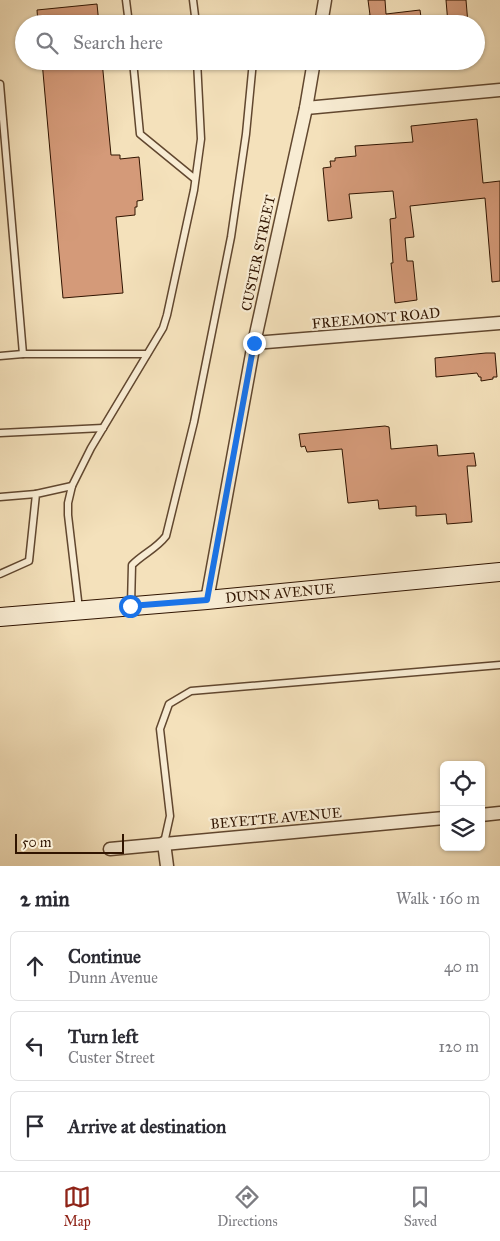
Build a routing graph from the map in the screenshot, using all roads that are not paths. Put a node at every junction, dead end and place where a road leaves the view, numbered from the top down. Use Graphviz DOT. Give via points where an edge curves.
graph roads {
  1 [pos="126,0"];
  2 [pos="193,0"];
  3 [pos="325,0"];
  4 [pos="128,15"];
  5 [pos="195,15"];
  6 [pos="322,15"];
  7 [pos="133,70"];
  8 [pos="198,70"];
  9 [pos="252,70"];
  10 [pos="312,70"];
  11 [pos="0,84"];
  12 [pos="500,90"];
  13 [pos="306,108"];
  14 [pos="195,179"];
  15 [pos="500,323"];
  16 [pos="254,343"];
  17 [pos="24,354"];
  18 [pos="147,354"];
  19 [pos="0,356"];
  20 [pos="103,428"];
  21 [pos="0,433"];
  22 [pos="72,486"];
  23 [pos="36,494"];
  24 [pos="0,497"];
  25 [pos="500,572"];
  26 [pos="0,574"];
  27 [pos="207,600"];
  28 [pos="130,606"];
  29 [pos="80,610"];
  30 [pos="0,617"];
  31 [pos="500,664"];
  32 [pos="500,813"];
  33 [pos="485,815"];
  34 [pos="440,818"];
  35 [pos="164,843"];
  36 [pos="110,849"];
  37 [pos="167,866"];
  1 -- 4 [label="lane"];
  2 -- 5 [label="lane"];
  3 -- 6 [label="street"];
  7 -- 14 [label="lane" via="140,134"];
  8 -- 14 [label="lane" via="201,139"];
  9 -- 28 [label="lane" via="231,237 194,422 166,536 132,565"];
  10 -- 13 [label="street, CUSTER STREET"];
  11 -- 17 [label="lane"];
  12 -- 13 [label="street"];
  13 -- 16 [label="street, CUSTER STREET"];
  14 -- 18 [label="lane" via="167,315"];
  15 -- 16 [label="street, FREEMONT ROAD"];
  16 -- 27 [label="street, CUSTER STREET"];
  17 -- 18 [label="lane"];
  17 -- 19 [label="lane"];
  18 -- 20 [label="lane"];
  20 -- 21 [label="lane"];
  20 -- 22 [label="lane"];
  22 -- 23 [label="lane"];
  22 -- 29 [label="lane" via="68,515"];
  23 -- 24 [label="lane"];
  23 -- 26 [label="lane" via="30,561"];
  25 -- 27 [label="main road, DUNN AVENUE"];
  27 -- 28 [label="main road, DUNN AVENUE"];
  28 -- 29 [label="main road, DUNN AVENUE"];
  29 -- 30 [label="main road, DUNN AVENUE"];
  31 -- 35 [label="lane" via="191,691 169,704 160,729 170,816"];
  32 -- 33 [label="street"];
  34 -- 35 [label="street, BEYETTE AVENUE"];
  35 -- 36 [label="street, BEYETTE AVENUE"];
  35 -- 37 [label="street"];
}
